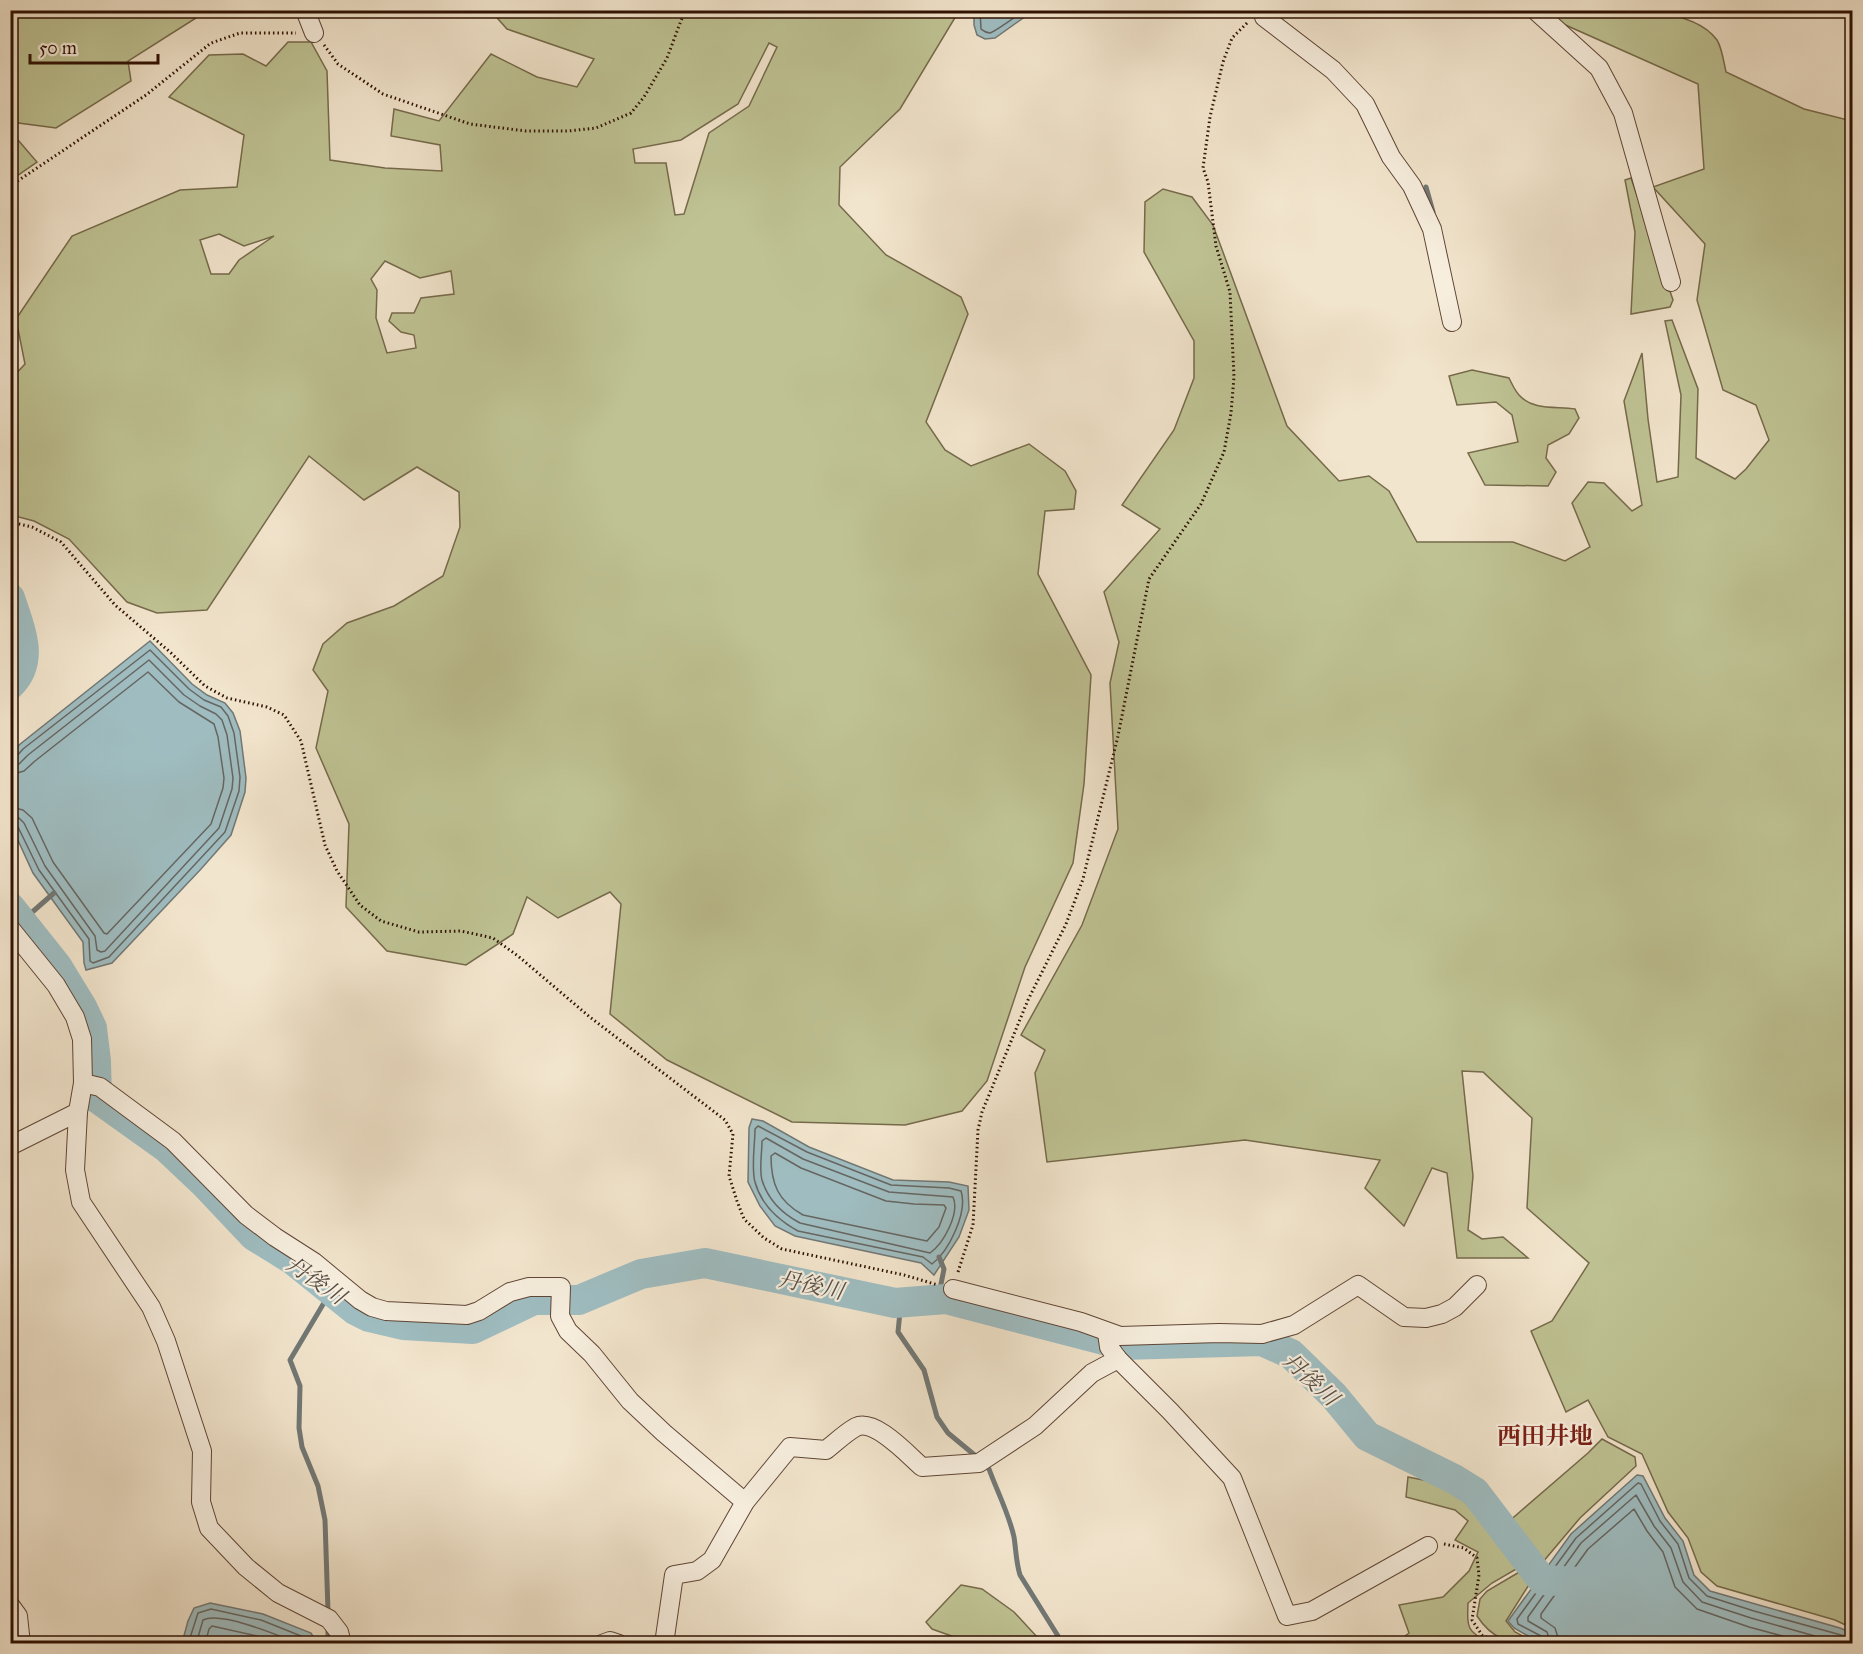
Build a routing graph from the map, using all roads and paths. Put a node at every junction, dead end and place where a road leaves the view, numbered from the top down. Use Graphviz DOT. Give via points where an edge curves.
graph roads {
  1 [pos="304,10"];
  2 [pos="685,10"];
  3 [pos="1535,10"];
  4 [pos="1265,14"];
  5 [pos="314,33"];
  6 [pos="10,186"];
  7 [pos="1671,282"];
  8 [pos="1452,322"];
  9 [pos="10,522"];
  10 [pos="10,928"];
  11 [pos="91,1085"];
  12 [pos="78,1112"];
  13 [pos="10,1146"];
  14 [pos="935,1284"];
  15 [pos="1477,1285"];
  16 [pos="953,1289"];
  17 [pos="1110,1344"];
  18 [pos="745,1502"];
  19 [pos="1428,1546"];
  20 [pos="10,1605"];
  21 [pos="21,1644"];
  22 [pos="342,1644"];
  23 [pos="602,1644"];
  24 [pos="619,1644"];
  25 [pos="664,1644"];
  26 [pos="1502,1644"];
  1 -- 5 [label="street"];
  2 -- 5 [label="path" via="666,58 644,98 631,112 596,128 568,131 470,124 383,94 338,64"];
  3 -- 7 [label="street" via="1599,68 1623,113"];
  4 -- 8 [label="street" via="1333,70 1365,104 1432,229"];
  4 -- 16 [label="path" via="1251,20 1232,38 1212,106 1203,168 1216,246 1230,292 1234,377 1224,452 1201,504 1149,579 1118,736 1083,879 982,1112 973,1225"];
  5 -- 6 [label="path" via="240,33 211,44 146,95"];
  9 -- 14 [label="path" via="32,527 61,542 115,605 205,686 226,698 284,715 301,741 325,845 360,905 381,921 419,933 461,931 493,938 724,1120 733,1134 729,1176 737,1202 744,1219 764,1238 782,1249"];
  10 -- 11 [label="street" via="56,985 75,1017"];
  11 -- 12 [label="street"];
  11 -- 18 [label="street" via="173,1141 246,1215 372,1307 466,1315 510,1292 529,1287 561,1287 560,1316 568,1331 630,1401"];
  12 -- 13 [label="street"];
  12 -- 22 [label="street" via="75,1170 81,1202 151,1306 166,1341 202,1452 201,1502 209,1528 246,1567 278,1593 329,1619"];
  15 -- 17 [label="street" via="1455,1307 1426,1318 1404,1317 1358,1285 1294,1325 1262,1334 1120,1336"];
  16 -- 17 [label="street" via="1081,1322"];
  17 -- 18 [label="street" via="1092,1373 1035,1426 982,1461 922,1467 878,1429 858,1426 826,1450 790,1447"];
  17 -- 19 [label="street" via="1232,1478 1287,1616 1312,1611"];
  18 -- 25 [label="street" via="712,1560 697,1570 674,1575"];
  19 -- 26 [label="path" via="1445,1543 1464,1548 1476,1558 1479,1575 1472,1620 1482,1635"];
  20 -- 21 [label="street" via="18,1616"];
  23 -- 24 [label="street"];
}
